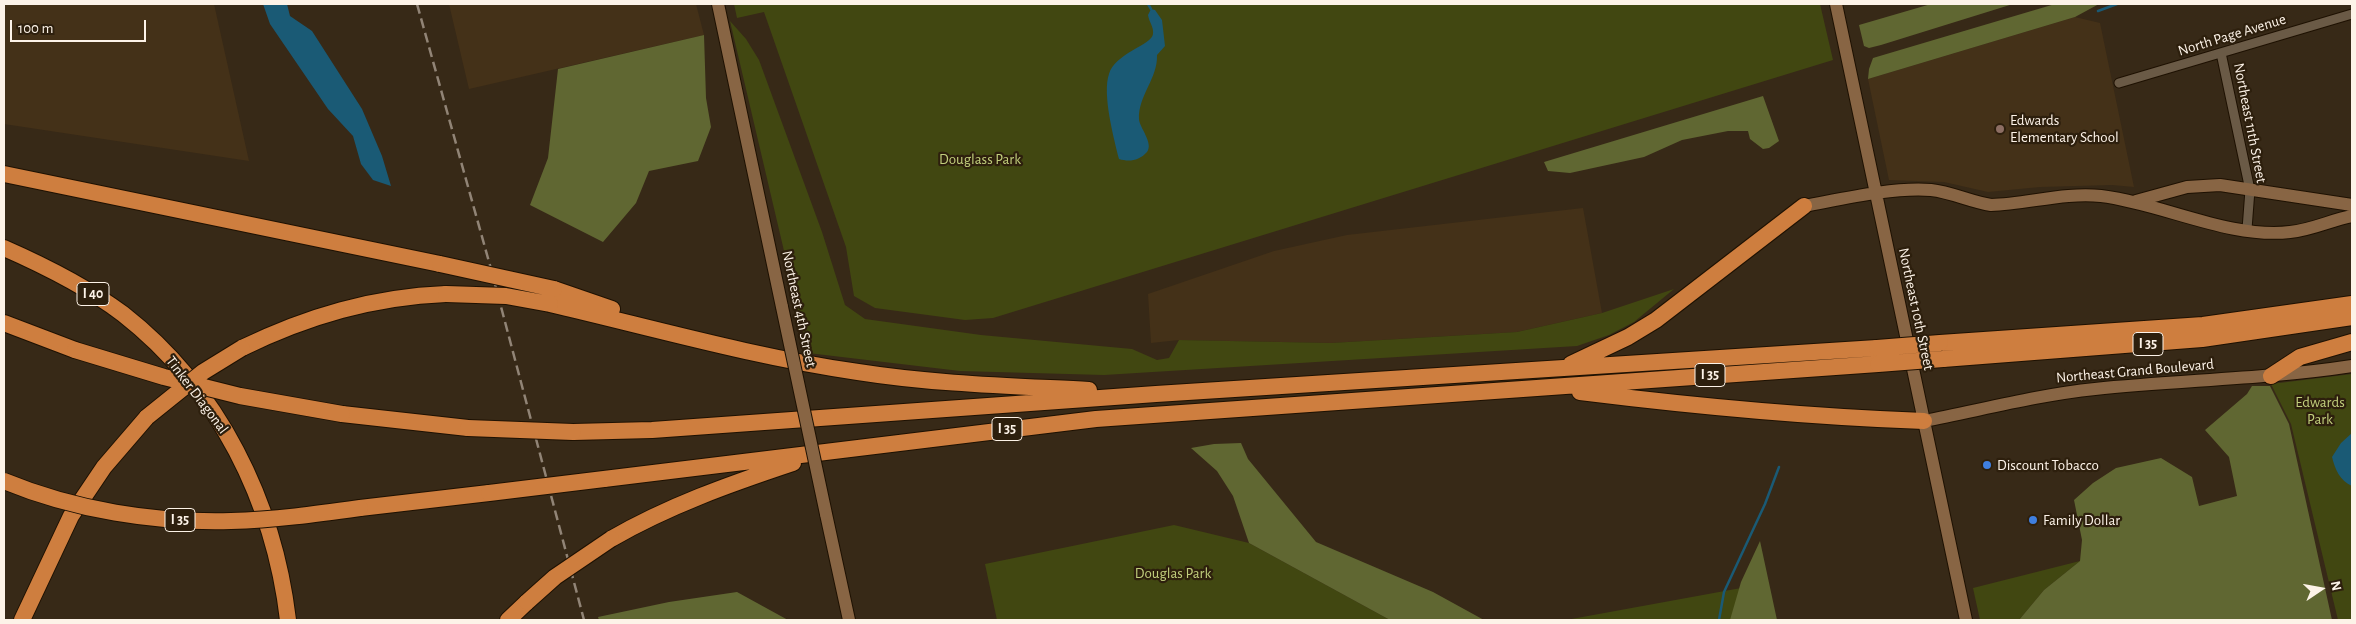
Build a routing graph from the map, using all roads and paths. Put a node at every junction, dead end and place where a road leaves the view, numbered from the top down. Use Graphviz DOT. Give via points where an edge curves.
graph roads {
  1 [pos="718,4"];
  2 [pos="1836,4"];
  3 [pos="2352,14"];
  4 [pos="2221,53"];
  5 [pos="2119,83"];
  6 [pos="4,174"];
  7 [pos="2250,190"];
  8 [pos="1875,194"];
  9 [pos="2136,201"];
  10 [pos="2352,205"];
  11 [pos="1804,206"];
  12 [pos="2352,216"];
  13 [pos="2247,230"];
  14 [pos="4,248"];
  15 [pos="552,297"];
  16 [pos="2352,304"];
  17 [pos="2352,317"];
  18 [pos="4,323"];
  19 [pos="2352,342"];
  20 [pos="1941,351"];
  21 [pos="1878,356"];
  22 [pos="2352,366"];
  23 [pos="1564,368"];
  24 [pos="2271,376"];
  25 [pos="1542,387"];
  26 [pos="1156,394"];
  27 [pos="1924,421"];
  28 [pos="828,451"];
  29 [pos="4,481"];
  30 [pos="22,620"];
  31 [pos="288,620"];
  32 [pos="508,620"];
  33 [pos="849,620"];
  34 [pos="1966,620"];
  1 -- 33 [label="main road, Northeast 4th Street, bridge"];
  2 -- 8 [label="main road, Northeast 10th Street"];
  3 -- 4 [label="street, North Page Avenue"];
  4 -- 5 [label="street, North Page Avenue"];
  4 -- 7 [label="street, Northeast 11th Street"];
  6 -- 15 [label="highway, bridge" via="440,264"];
  7 -- 9 [label="main road" via="2203,185"];
  7 -- 10 [label="main road"];
  7 -- 13 [label="street, Northeast 11th Street"];
  8 -- 9 [label="main road" via="1933,190 1991,205 2081,195"];
  8 -- 11 [label="main road"];
  8 -- 27 [label="main road, Northeast 10th Street"];
  9 -- 13 [label="main road" via="2173,214"];
  11 -- 23 [label="highway" via="1656,320"];
  12 -- 13 [label="main road" via="2290,232"];
  14 -- 31 [label="highway, Tinker Diagonal / I 40" via="63,276 122,314 170,358 205,400 233,444 262,506 283,582"];
  15 -- 26 [label="highway" via="775,358 859,373"];
  15 -- 30 [label="highway, bridge" via="446,294 385,299 300,322 242,348 203,372 147,417 120,447 84,495"];
  16 -- 20 [label="highway, I 35" via="2203,325"];
  17 -- 20 [label="highway, I 35" via="2202,339"];
  18 -- 26 [label="highway, I 35, bridge" via="75,350 240,396 342,414 468,428 573,432 652,430"];
  19 -- 24 [label="highway" via="2300,357"];
  20 -- 21 [label="highway, I 35, bridge"];
  21 -- 23 [label="highway, I 35"];
  21 -- 25 [label="highway, I 35"];
  22 -- 24 [label="main road, Northeast Grand Boulevard"];
  23 -- 26 [label="highway, I 35"];
  24 -- 27 [label="main road, Northeast Grand Boulevard" via="2069,392"];
  25 -- 27 [label="highway" via="1640,399"];
  25 -- 28 [label="highway, I 35" via="1096,419"];
  27 -- 34 [label="main road, Northeast 10th Street"];
  28 -- 29 [label="highway, I 35, bridge" via="283,518 230,521 186,520 106,510 62,501"];
  28 -- 32 [label="highway, bridge" via="677,505 642,521 555,577"];
}
